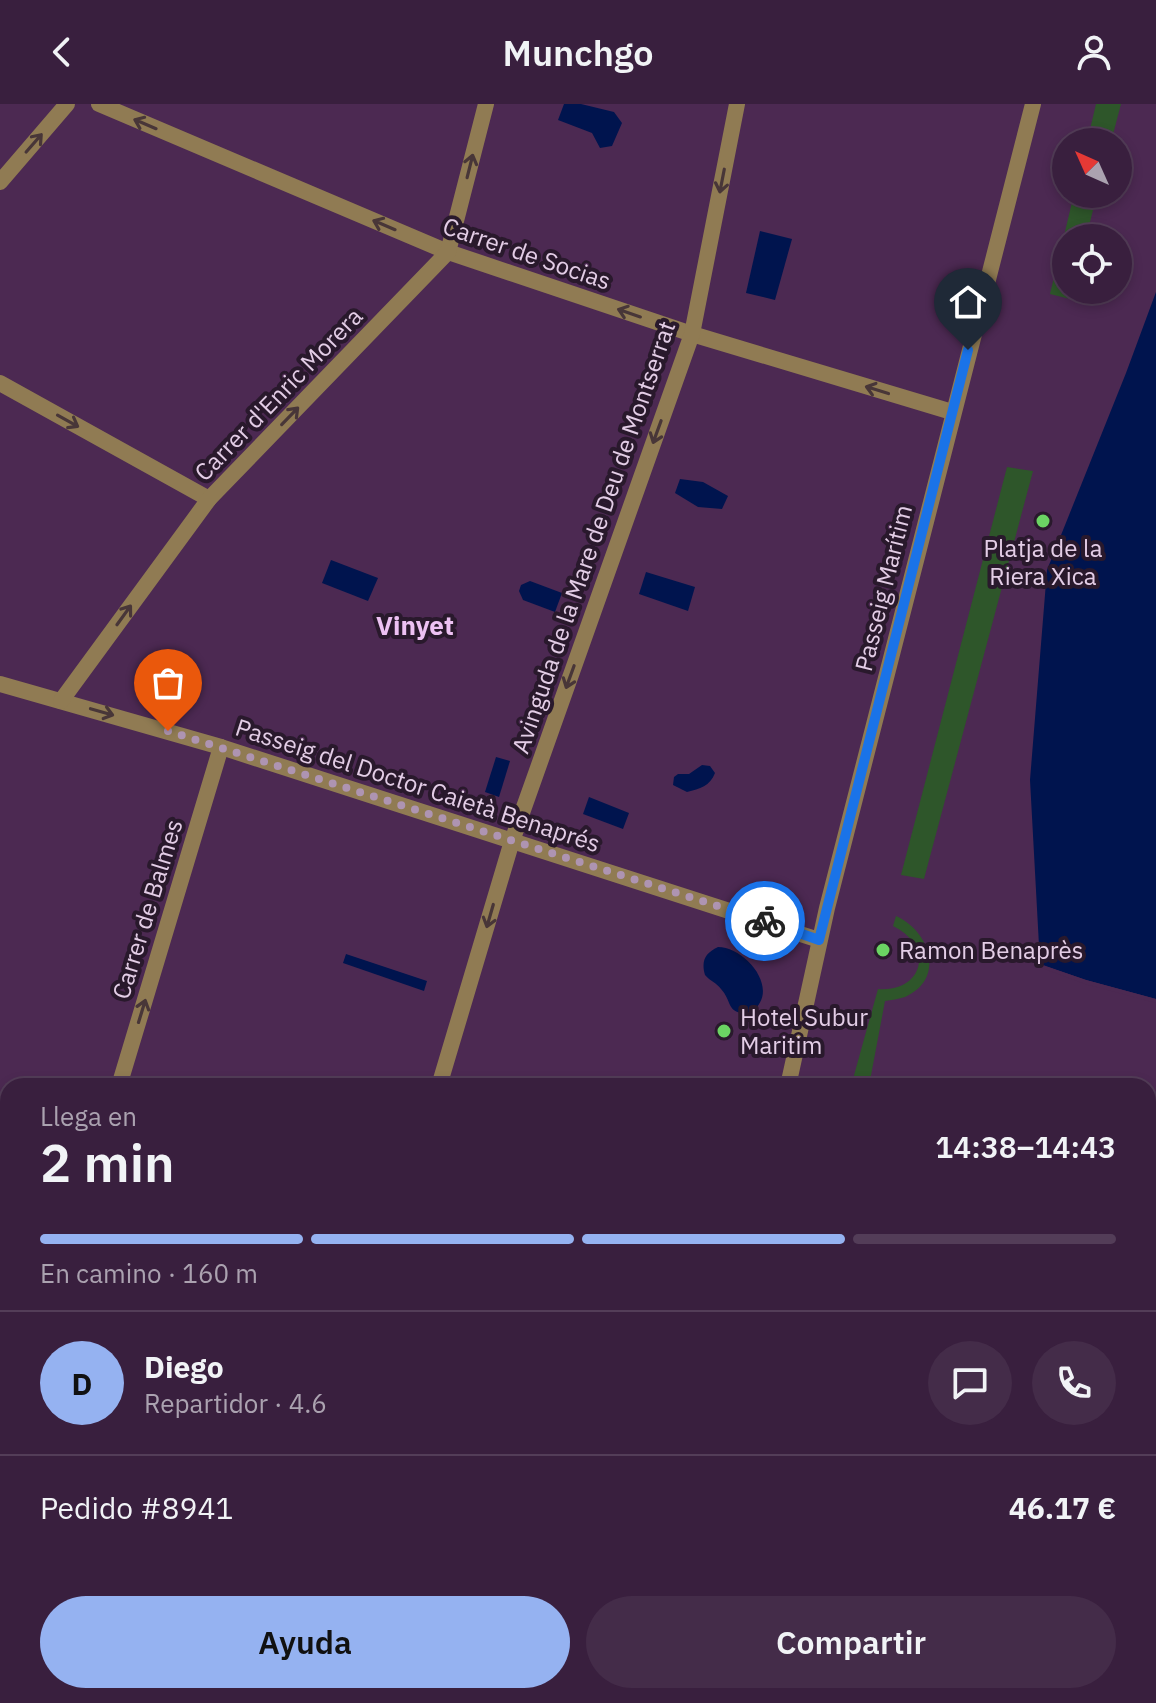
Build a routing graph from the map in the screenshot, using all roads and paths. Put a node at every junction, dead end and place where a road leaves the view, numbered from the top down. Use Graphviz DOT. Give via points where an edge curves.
graph roads {
  1 [pos="67,104"];
  2 [pos="99,104"];
  3 [pos="486,104"];
  4 [pos="737,104"];
  5 [pos="1033,104"];
  6 [pos="0,182"];
  7 [pos="448,252"];
  8 [pos="692,334"];
  9 [pos="0,383"];
  10 [pos="952,412"];
  11 [pos="209,499"];
  12 [pos="0,684"];
  13 [pos="61,701"];
  14 [pos="221,747"];
  15 [pos="512,841"];
  16 [pos="819,940"];
  17 [pos="121,1078"];
  18 [pos="441,1078"];
  19 [pos="790,1078"];
  6 -- 1 [label="street, one-way"];
  7 -- 2 [label="street, Carrer de Socias, one-way"];
  7 -- 3 [label="street, Carrer d'Enric Morera, one-way"];
  4 -- 8 [label="street, Avinguda de la Mare de Deu de Montserrat, one-way"];
  5 -- 10 [label="street, Passeig Marítim"];
  8 -- 7 [label="street, Carrer de Socias, one-way"];
  11 -- 7 [label="street, Carrer d'Enric Morera, one-way"];
  10 -- 8 [label="street, Carrer de Socias, one-way"];
  8 -- 15 [label="street, Avinguda de la Mare de Deu de Montserrat, one-way"];
  9 -- 11 [label="street, one-way"];
  10 -- 16 [label="street, Passeig Marítim"];
  13 -- 11 [label="street, Carrer d'Enric Morera, one-way"];
  12 -- 13 [label="street, Passeig del Doctor Caietà Benaprés"];
  13 -- 14 [label="street, Passeig del Doctor Caietà Benaprés, one-way"];
  14 -- 15 [label="street, Passeig del Doctor Caietà Benaprés"];
  17 -- 14 [label="street, Carrer de Balmes, one-way"];
  15 -- 16 [label="street, Passeig del Doctor Caietà Benaprés"];
  15 -- 18 [label="street, Avinguda de la Mare de Deu de Montserrat, one-way"];
  16 -- 19 [label="street, Passeig Marítim"];
}
